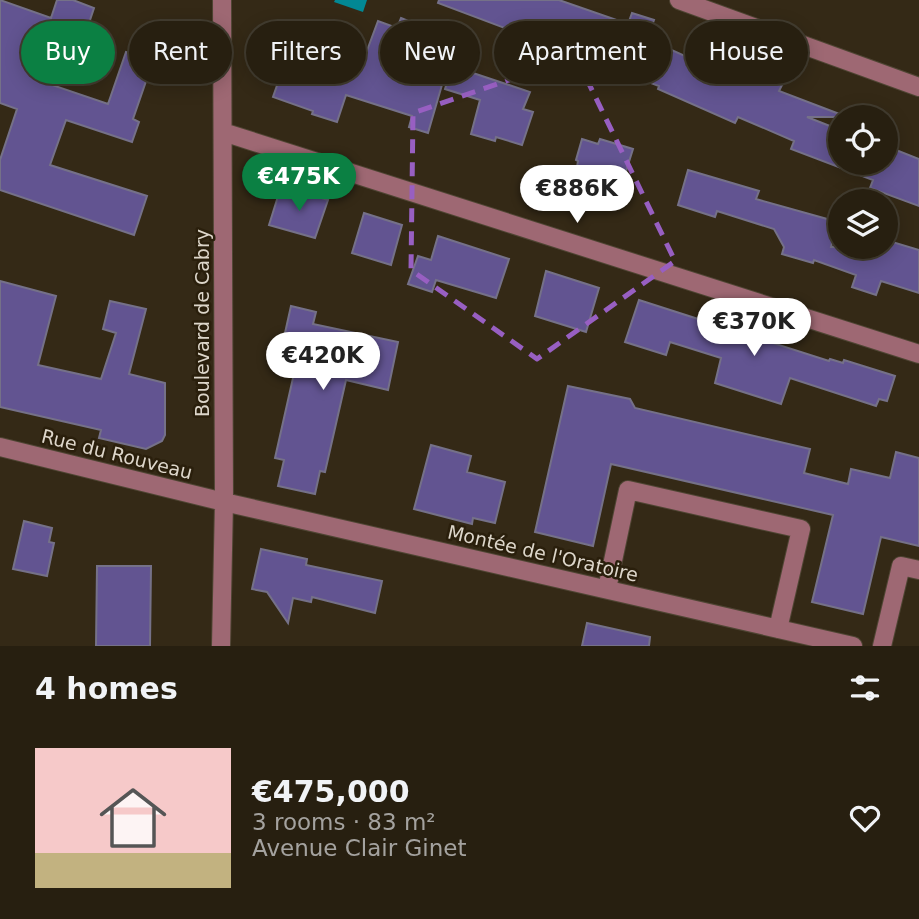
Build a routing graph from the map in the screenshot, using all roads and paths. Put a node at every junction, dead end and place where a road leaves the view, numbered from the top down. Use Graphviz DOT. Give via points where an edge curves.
graph roads {
  1 [pos="222,0"];
  2 [pos="679,0"];
  3 [pos="919,87"];
  4 [pos="223,132"];
  5 [pos="919,354"];
  6 [pos="0,447"];
  7 [pos="224,502"];
  8 [pos="919,570"];
  9 [pos="607,589"];
  10 [pos="778,629"];
  11 [pos="221,646"];
  12 [pos="852,646"];
  13 [pos="882,646"];
  1 -- 4 [label="street, Boulevard de Cabry"];
  2 -- 3 [label="street"];
  4 -- 5 [label="street"];
  4 -- 7 [label="street, Boulevard de Cabry"];
  6 -- 7 [label="street, Rue du Rouveau"];
  7 -- 9 [label="street, Montée de l'Oratoire"];
  7 -- 11 [label="street, Boulevard de Cabry"];
  8 -- 13 [label="street" via="901,566"];
  9 -- 10 [label="street, Montée de l'Oratoire"];
  9 -- 10 [label="street" via="628,490 801,529"];
  10 -- 12 [label="street, Montée de l'Oratoire"];
}
